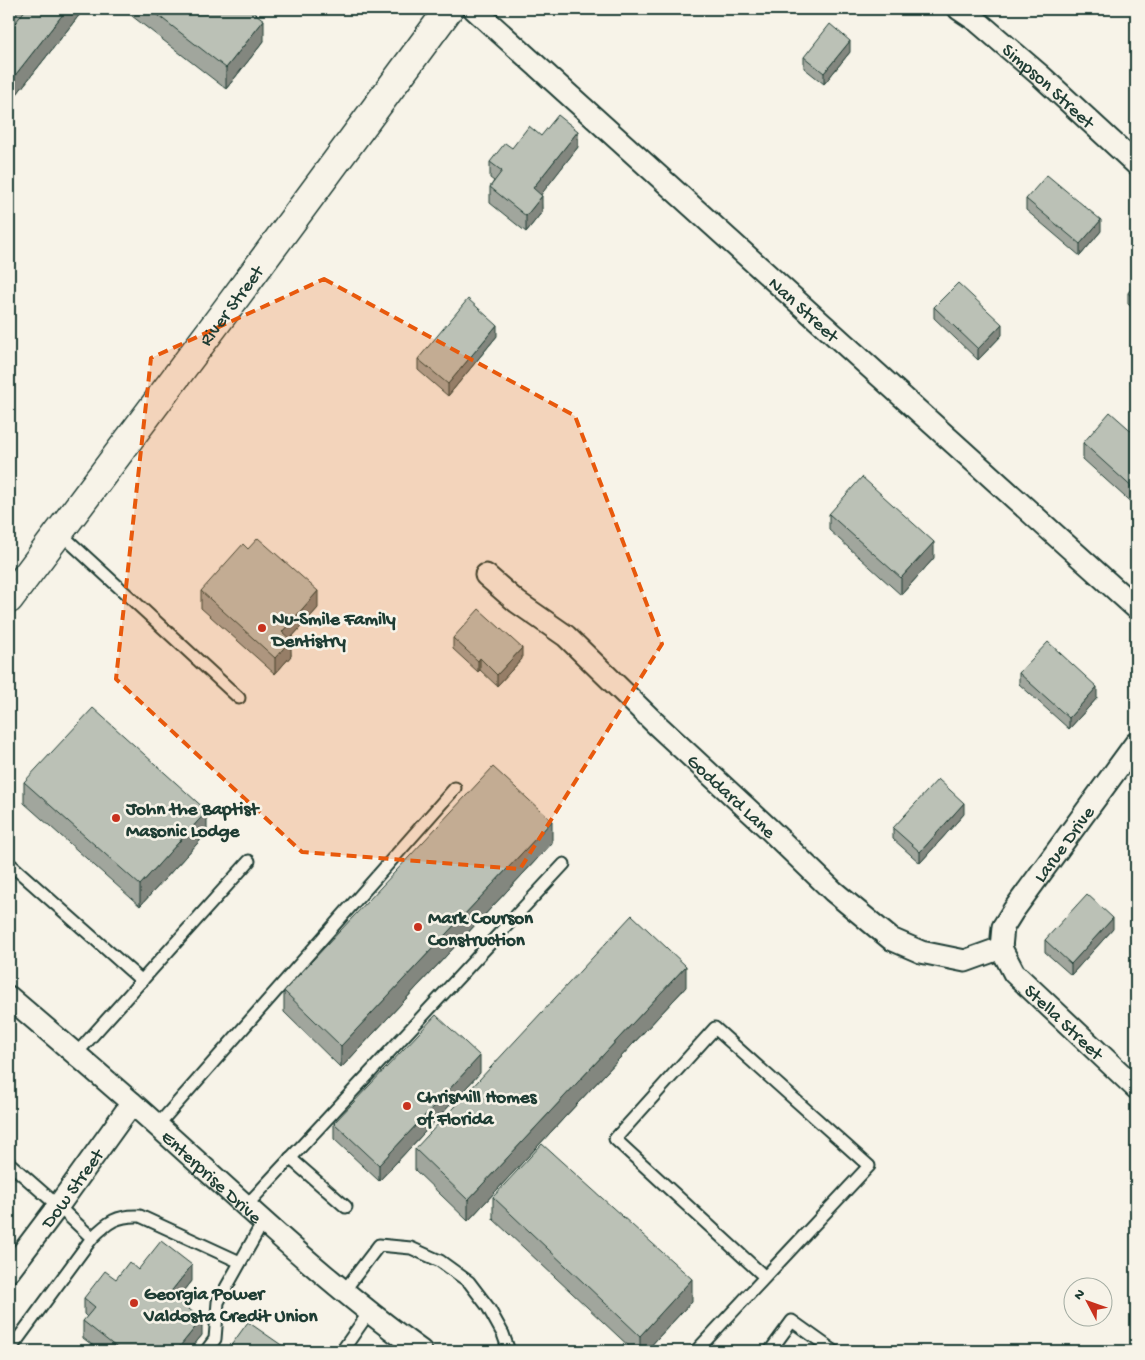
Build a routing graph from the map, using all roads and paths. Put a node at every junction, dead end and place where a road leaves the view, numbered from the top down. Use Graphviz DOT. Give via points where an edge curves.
graph roads {
  1 [pos="448,9"];
  2 [pos="474,9"];
  3 [pos="959,9"];
  4 [pos="1136,164"];
  5 [pos="59,532"];
  6 [pos="486,575"];
  7 [pos="9,599"];
  8 [pos="1136,608"];
  9 [pos="239,698"];
  10 [pos="1136,743"];
  11 [pos="455,788"];
  12 [pos="249,861"];
  13 [pos="9,863"];
  14 [pos="564,864"];
  15 [pos="1001,948"];
  16 [pos="142,980"];
  17 [pos="9,997"];
  18 [pos="76,1054"];
  19 [pos="1136,1088"];
  20 [pos="132,1103"];
  21 [pos="157,1126"];
  22 [pos="290,1158"];
  23 [pos="9,1163"];
  24 [pos="58,1206"];
  25 [pos="246,1206"];
  26 [pos="346,1207"];
  27 [pos="263,1222"];
  28 [pos="92,1238"];
  29 [pos="240,1262"];
  30 [pos="9,1271"];
  31 [pos="765,1277"];
  32 [pos="344,1292"];
  33 [pos="370,1311"];
  34 [pos="9,1350"];
  35 [pos="206,1351"];
  36 [pos="342,1351"];
  37 [pos="421,1351"];
  38 [pos="509,1351"];
  39 [pos="696,1351"];
  40 [pos="770,1351"];
  41 [pos="834,1351"];
  1 -- 5 [label="street, River Street"];
  2 -- 8 [label="street, Nan Street"];
  3 -- 4 [label="street, Simpson Street" via="1041,76"];
  5 -- 7 [label="street, River Street"];
  5 -- 9 [label="lane"];
  6 -- 15 [label="street, Goddard Lane" via="517,602 566,636 833,891 891,939 921,952 965,961"];
  10 -- 15 [label="street, Larue Drive" via="1003,927"];
  11 -- 21 [label="lane"];
  12 -- 16 [label="lane"];
  13 -- 16 [label="lane"];
  14 -- 22 [label="lane"];
  15 -- 19 [label="street, Stella Street" via="1014,973"];
  16 -- 18 [label="lane"];
  17 -- 18 [label="street, Enterprise Drive"];
  18 -- 20 [label="street, Enterprise Drive"];
  20 -- 21 [label="street, Enterprise Drive"];
  20 -- 24 [label="street, Dow Street"];
  21 -- 25 [label="street, Enterprise Drive"];
  22 -- 25 [label="lane"];
  22 -- 26 [label="lane"];
  23 -- 24 [label="lane"];
  24 -- 28 [label="lane"];
  24 -- 30 [label="street, Dow Street"];
  25 -- 27 [label="street, Enterprise Drive"];
  27 -- 29 [label="lane"];
  27 -- 32 [label="street, Enterprise Drive"];
  28 -- 29 [label="lane" via="105,1225 126,1216 140,1216"];
  28 -- 34 [label="lane"];
  29 -- 35 [label="lane" via="218,1302 215,1339"];
  31 -- 31 [label="lane" via="869,1166 715,1028 615,1140"];
  31 -- 39 [label="lane"];
  32 -- 33 [label="street, Enterprise Drive"];
  32 -- 38 [label="lane" via="379,1246 411,1248 440,1261 469,1282 488,1307"];
  33 -- 36 [label="lane"];
  33 -- 37 [label="street, Enterprise Drive"];
  40 -- 41 [label="lane" via="792,1321"];
}
